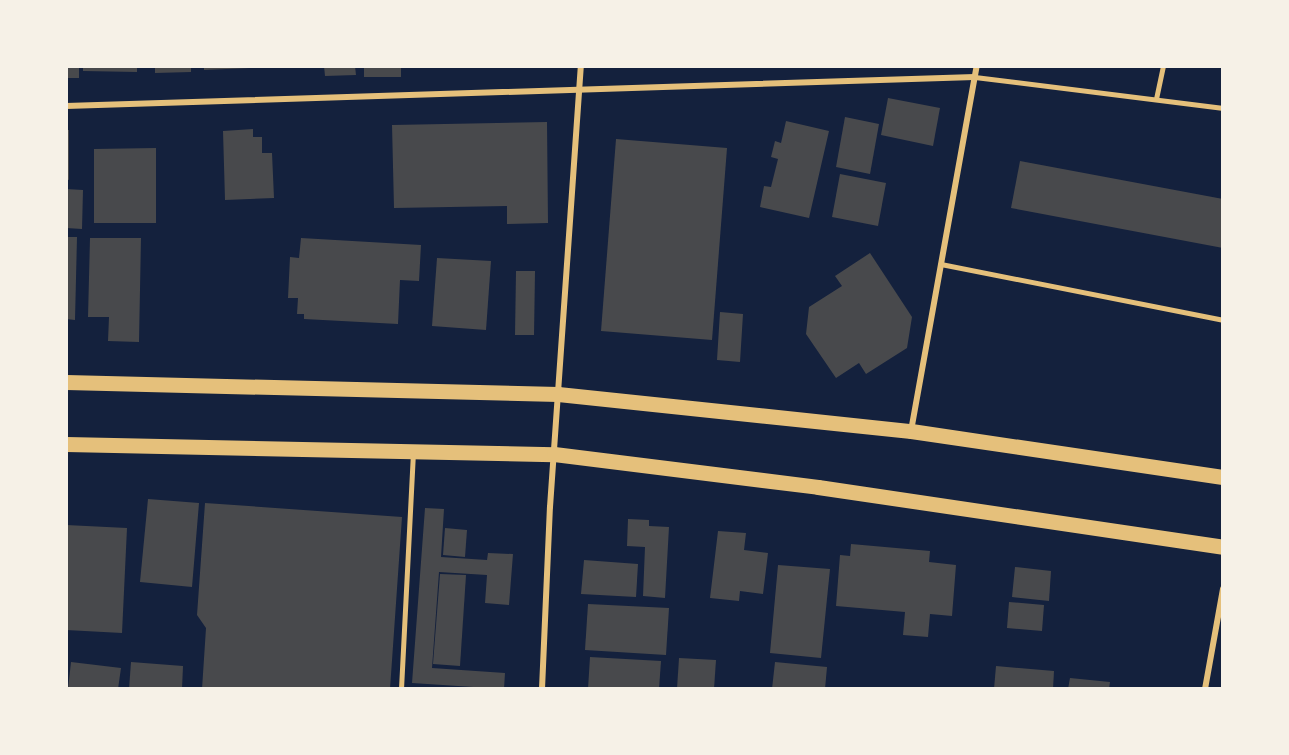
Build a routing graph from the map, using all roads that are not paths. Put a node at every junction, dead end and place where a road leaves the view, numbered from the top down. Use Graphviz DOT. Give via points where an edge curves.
graph roads {
  1 [pos="581,66"];
  2 [pos="977,66"];
  3 [pos="1163,66"];
  4 [pos="975,77"];
  5 [pos="579,92"];
  6 [pos="1156,99"];
  7 [pos="66,106"];
  8 [pos="1223,108"];
  9 [pos="941,264"];
  10 [pos="1223,320"];
  11 [pos="66,382"];
  12 [pos="558,394"];
  13 [pos="911,431"];
  14 [pos="66,444"];
  15 [pos="413,451"];
  16 [pos="554,454"];
  17 [pos="1223,477"];
  18 [pos="1223,547"];
  19 [pos="1223,589"];
  20 [pos="402,689"];
  21 [pos="543,689"];
  22 [pos="1205,689"];
  1 -- 5 [label="street"];
  2 -- 4 [label="street"];
  3 -- 6 [label="lane"];
  4 -- 5 [label="street"];
  4 -- 6 [label="lane"];
  4 -- 9 [label="street"];
  5 -- 7 [label="street"];
  5 -- 12 [label="street"];
  6 -- 8 [label="lane"];
  9 -- 10 [label="lane"];
  9 -- 13 [label="street"];
  11 -- 12 [label="main road"];
  12 -- 13 [label="main road"];
  12 -- 16 [label="street"];
  13 -- 17 [label="main road"];
  14 -- 15 [label="main road"];
  15 -- 16 [label="main road"];
  15 -- 20 [label="lane"];
  16 -- 18 [label="main road" via="829,489"];
  16 -- 21 [label="street"];
  19 -- 22 [label="street"];
}
